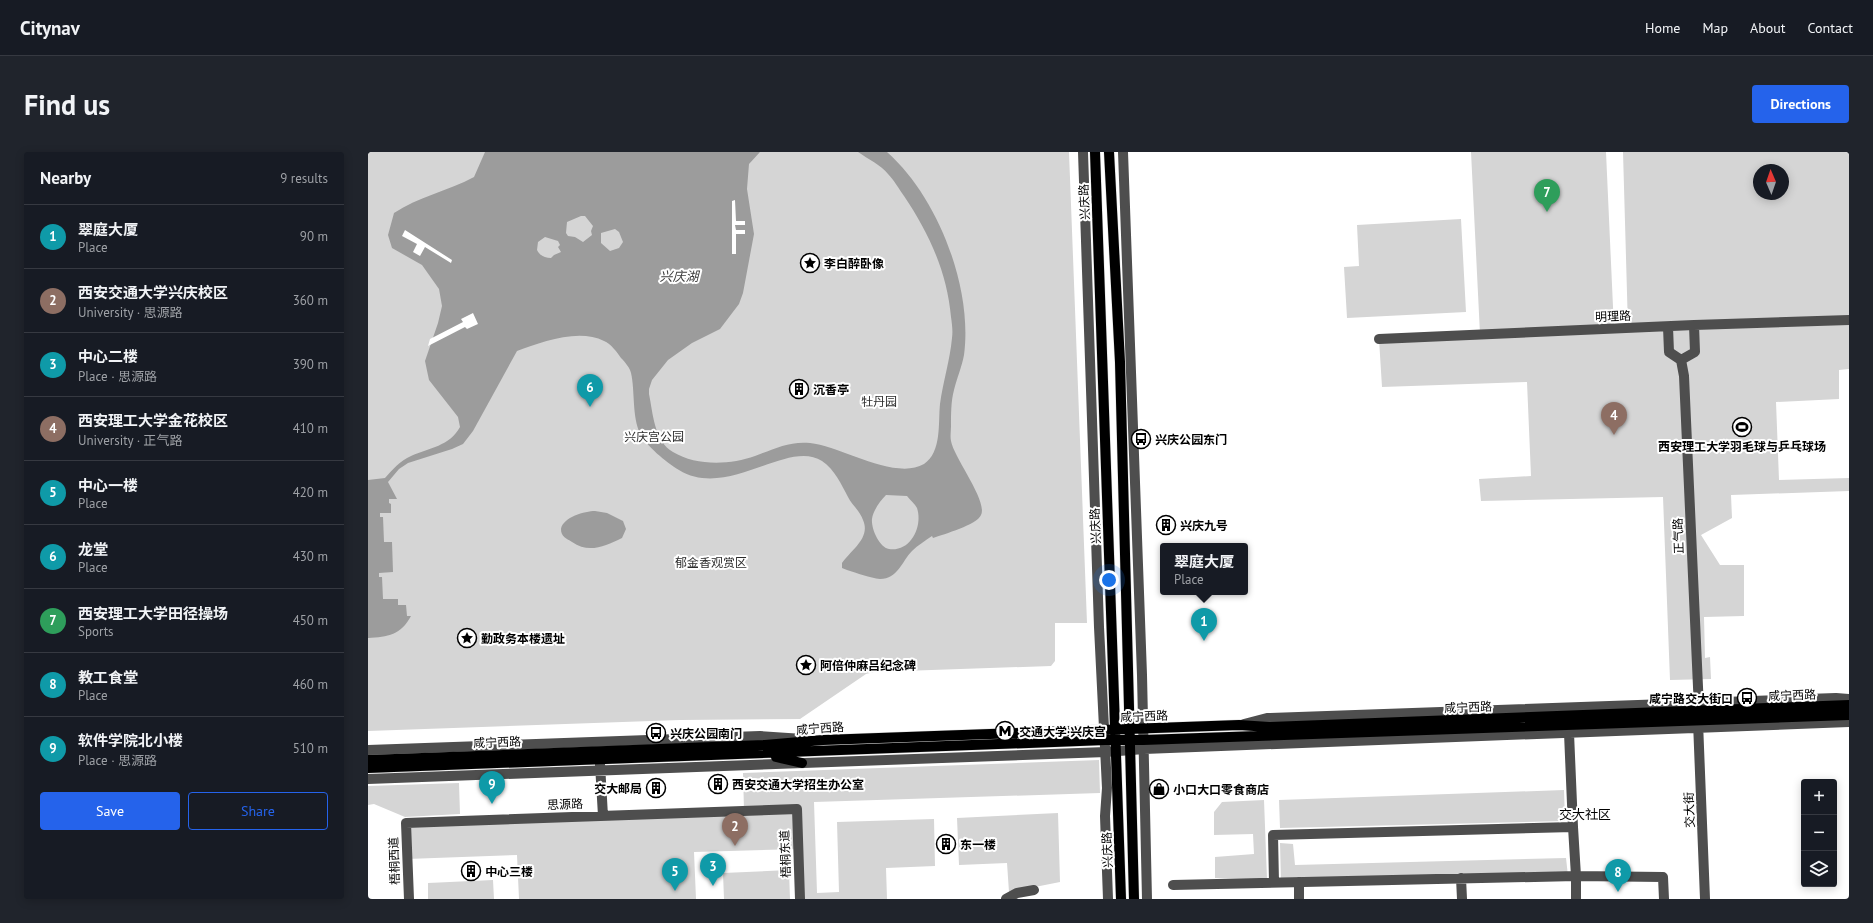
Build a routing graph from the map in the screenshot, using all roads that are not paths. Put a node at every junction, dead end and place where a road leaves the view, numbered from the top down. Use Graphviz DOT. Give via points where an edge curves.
graph roads {
  1 [pos="1083,152"];
  2 [pos="1095,152"];
  3 [pos="1110,152"];
  4 [pos="1123,152"];
  5 [pos="1849,320"];
  6 [pos="1694,325"];
  7 [pos="1668,327"];
  8 [pos="1379,339"];
  9 [pos="1681,360"];
  10 [pos="1849,699"];
  11 [pos="1849,704"];
  12 [pos="1849,715"];
  13 [pos="1698,716"];
  14 [pos="1849,722"];
  15 [pos="1129,729"];
  16 [pos="1143,729"];
  17 [pos="1569,733"];
  18 [pos="1105,735"];
  19 [pos="1115,735"];
  20 [pos="823,740"];
  21 [pos="1144,744"];
  22 [pos="1129,745"];
  23 [pos="368,750"];
  24 [pos="1111,751"];
  25 [pos="760,754"];
  26 [pos="368,760"];
  27 [pos="600,761"];
  28 [pos="802,763"];
  29 [pos="368,768"];
  30 [pos="368,779"];
  31 [pos="797,809"];
  32 [pos="603,816"];
  33 [pos="406,823"];
  34 [pos="1573,827"];
  35 [pos="1576,876"];
  36 [pos="1461,878"];
  37 [pos="1274,882"];
  38 [pos="1299,882"];
  39 [pos="1173,885"];
  40 [pos="1034,890"];
  41 [pos="409,899"];
  42 [pos="800,899"];
  43 [pos="1006,899"];
  44 [pos="1108,899"];
  45 [pos="1121,899"];
  46 [pos="1134,899"];
  47 [pos="1147,899"];
  48 [pos="1299,899"];
  49 [pos="1462,899"];
  50 [pos="1576,899"];
  51 [pos="1664,899"];
  52 [pos="1705,899"];
  1 -- 18 [label="street"];
  2 -- 19 [label="main road, 兴庆路"];
  3 -- 15 [label="main road" via="1120,362"];
  4 -- 16 [label="street"];
  5 -- 6 [label="street, 明理路"];
  6 -- 7 [label="street, 明理路"];
  6 -- 9 [label="street" via="1694,352"];
  7 -- 8 [label="street, 明理路"];
  7 -- 9 [label="street" via="1669,352"];
  9 -- 13 [label="street, 正气路"];
  10 -- 13 [label="street" via="1836,698"];
  11 -- 13 [label="main road, 咸宁西路"];
  12 -- 13 [label="main road, 咸宁西路"];
  13 -- 14 [label="street"];
  13 -- 16 [label="main road, 咸宁西路"];
  13 -- 17 [label="street"];
  13 -- 21 [label="main road, 咸宁西路"];
  13 -- 52 [label="street, 交大街"];
  15 -- 16 [label="main road, 咸宁西路"];
  15 -- 19 [label="main road, 咸宁西路"];
  15 -- 22 [label="main road"];
  16 -- 21 [label="street"];
  17 -- 21 [label="street"];
  17 -- 34 [label="street"];
  18 -- 19 [label="main road, 咸宁西路"];
  18 -- 20 [label="main road, 咸宁西路"];
  18 -- 24 [label="street"];
  18 -- 25 [label="main road, 咸宁西路"];
  19 -- 22 [label="main road, 咸宁西路"];
  19 -- 24 [label="main road, 兴庆路"];
  20 -- 23 [label="street" via="760,736"];
  20 -- 27 [label="main road, 咸宁西路"];
  21 -- 22 [label="main road, 咸宁西路"];
  21 -- 47 [label="street"];
  22 -- 24 [label="street"];
  22 -- 46 [label="main road"];
  24 -- 28 [label="street"];
  24 -- 44 [label="street" via="1105,816"];
  24 -- 45 [label="main road, 兴庆路"];
  25 -- 27 [label="main road, 咸宁西路"];
  25 -- 28 [label="main road"];
  26 -- 27 [label="main road, 咸宁西路"];
  27 -- 28 [label="street"];
  27 -- 29 [label="main road, 咸宁西路"];
  27 -- 30 [label="street"];
  27 -- 32 [label="street"];
  31 -- 32 [label="street, 思源路"];
  31 -- 42 [label="street, 梧桐东道"];
  32 -- 33 [label="street, 思源路"];
  33 -- 41 [label="street, 梧桐西道"];
  34 -- 35 [label="street"];
  34 -- 37 [label="street" via="1273,834"];
  35 -- 36 [label="street"];
  35 -- 50 [label="street"];
  35 -- 51 [label="street" via="1663,878"];
  36 -- 38 [label="street"];
  36 -- 49 [label="street"];
  37 -- 38 [label="street"];
  37 -- 39 [label="street"];
  38 -- 48 [label="street"];
  40 -- 43 [label="street" via="1017,893"];
}
